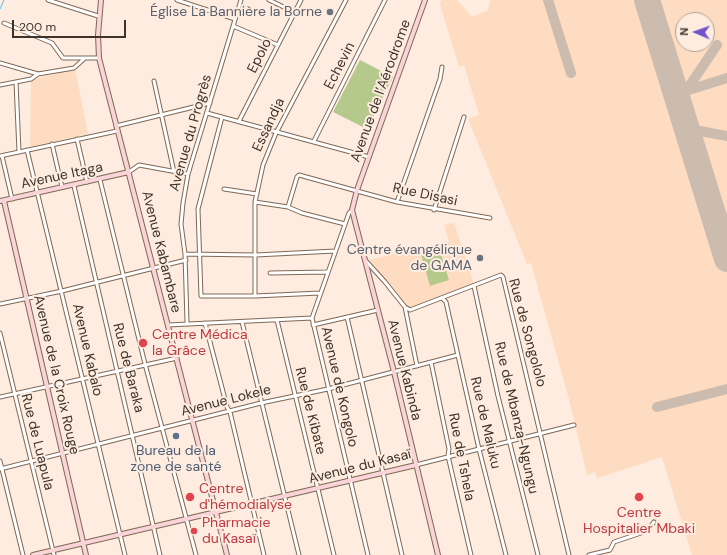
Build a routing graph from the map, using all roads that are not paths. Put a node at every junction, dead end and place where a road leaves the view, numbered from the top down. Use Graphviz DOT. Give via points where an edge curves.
graph roads {
  1 [pos="50,0"];
  2 [pos="101,0"];
  3 [pos="177,0"];
  4 [pos="241,0"];
  5 [pos="269,0"];
  6 [pos="301,0"];
  7 [pos="346,0"];
  8 [pos="385,0"];
  9 [pos="425,0"];
  10 [pos="294,12"];
  11 [pos="98,16"];
  12 [pos="235,19"];
  13 [pos="4,24"];
  14 [pos="233,26"];
  15 [pos="278,46"];
  16 [pos="99,58"];
  17 [pos="84,59"];
  18 [pos="0,63"];
  19 [pos="442,67"];
  20 [pos="38,74"];
  21 [pos="154,81"];
  22 [pos="16,82"];
  23 [pos="0,85"];
  24 [pos="210,103"];
  25 [pos="207,113"];
  26 [pos="163,115"];
  27 [pos="222,117"];
  28 [pos="464,117"];
  29 [pos="239,122"];
  30 [pos="116,126"];
  31 [pos="117,131"];
  32 [pos="276,132"];
  33 [pos="77,139"];
  34 [pos="314,141"];
  35 [pos="52,144"];
  36 [pos="27,150"];
  37 [pos="19,152"];
  38 [pos="1,156"];
  39 [pos="369,157"];
  40 [pos="129,172"];
  41 [pos="174,172"];
  42 [pos="188,174"];
  43 [pos="100,180"];
  44 [pos="87,183"];
  45 [pos="74,186"];
  46 [pos="63,188"];
  47 [pos="224,189"];
  48 [pos="357,190"];
  49 [pos="38,193"];
  50 [pos="257,194"];
  51 [pos="12,199"];
  52 [pos="2,201"];
  53 [pos="255,202"];
  54 [pos="397,202"];
  55 [pos="288,208"];
  56 [pos="352,210"];
  57 [pos="434,210"];
  58 [pos="490,218"];
  59 [pos="345,224"];
  60 [pos="335,251"];
  61 [pos="199,253"];
  62 [pos="186,254"];
  63 [pos="256,255"];
  64 [pos="186,260"];
  65 [pos="366,261"];
  66 [pos="154,268"];
  67 [pos="327,272"];
  68 [pos="270,273"];
  69 [pos="123,276"];
  70 [pos="96,283"];
  71 [pos="474,286"];
  72 [pos="62,291"];
  73 [pos="320,293"];
  74 [pos="255,296"];
  75 [pos="27,298"];
  76 [pos="442,298"];
  77 [pos="0,304"];
  78 [pos="405,307"];
  79 [pos="378,310"];
  80 [pos="347,317"];
  81 [pos="312,318"];
  82 [pos="277,320"];
  83 [pos="187,322"];
  84 [pos="242,322"];
  85 [pos="205,323"];
  86 [pos="168,324"];
  87 [pos="313,325"];
  88 [pos="0,333"];
  89 [pos="458,355"];
  90 [pos="177,358"];
  91 [pos="431,362"];
  92 [pos="145,364"];
  93 [pos="418,366"];
  94 [pos="118,370"];
  95 [pos="394,372"];
  96 [pos="82,378"];
  97 [pos="361,380"];
  98 [pos="47,386"];
  99 [pos="328,389"];
  100 [pos="14,394"];
  101 [pos="295,396"];
  102 [pos="0,397"];
  103 [pos="261,403"];
  104 [pos="230,412"];
  105 [pos="192,422"];
  106 [pos="574,425"];
  107 [pos="162,429"];
  108 [pos="541,434"];
  109 [pos="133,436"];
  110 [pos="510,442"];
  111 [pos="98,444"];
  112 [pos="480,449"];
  113 [pos="62,453"];
  114 [pos="448,456"];
  115 [pos="0,461"];
  116 [pos="31,461"];
  117 [pos="416,465"];
  118 [pos="1,469"];
  119 [pos="383,472"];
  120 [pos="350,480"];
  121 [pos="318,488"];
  122 [pos="284,497"];
  123 [pos="251,504"];
  124 [pos="216,512"];
  125 [pos="187,520"];
  126 [pos="654,522"];
  127 [pos="154,527"];
  128 [pos="120,534"];
  129 [pos="83,543"];
  130 [pos="54,553"];
  131 [pos="23,555"];
  132 [pos="33,555"];
  133 [pos="86,555"];
  134 [pos="125,555"];
  135 [pos="160,555"];
  136 [pos="196,555"];
  137 [pos="227,555"];
  138 [pos="264,555"];
  139 [pos="299,555"];
  140 [pos="334,555"];
  141 [pos="368,555"];
  142 [pos="402,555"];
  143 [pos="438,555"];
  144 [pos="471,555"];
  145 [pos="506,555"];
  146 [pos="538,555"];
  147 [pos="569,555"];
  148 [pos="589,555"];
  1 -- 11 [label="street"];
  2 -- 11 [label="street, Avenue Kabambare"];
  3 -- 12 [label="street"];
  4 -- 12 [label="street, Avenue du Progrès"];
  5 -- 10 [label="street"];
  6 -- 10 [label="street, Epolo"];
  7 -- 32 [label="street, Essandja"];
  8 -- 34 [label="street, Echevin"];
  9 -- 39 [label="street, Avenue de l’Aérodrome"];
  10 -- 15 [label="street, Epolo"];
  11 -- 16 [label="street, Avenue Kabambare"];
  12 -- 14 [label="street, Avenue du Progrès"];
  13 -- 17 [label="street" via="52,43 63,58"];
  14 -- 15 [label="street"];
  14 -- 24 [label="street, Avenue du Progrès"];
  15 -- 29 [label="street, Epolo"];
  16 -- 17 [label="street"];
  16 -- 30 [label="street, Avenue Kabambare"];
  17 -- 20 [label="street" via="74,68"];
  18 -- 20 [label="street"];
  19 -- 54 [label="street"];
  20 -- 22 [label="street" via="31,79"];
  21 -- 26 [label="street"];
  22 -- 23 [label="street"];
  22 -- 37 [label="street"];
  24 -- 25 [label="street, Avenue du Progrès"];
  24 -- 26 [label="street"];
  25 -- 27 [label="street"];
  25 -- 42 [label="street, Avenue du Progrès"];
  26 -- 30 [label="street"];
  26 -- 41 [label="street"];
  27 -- 29 [label="street"];
  27 -- 61 [label="street" via="199,202"];
  28 -- 57 [label="street"];
  29 -- 32 [label="street"];
  30 -- 31 [label="street, Avenue Kabambare"];
  31 -- 33 [label="street"];
  31 -- 40 [label="street, Avenue Kabambare"];
  32 -- 34 [label="street"];
  32 -- 50 [label="street, Essandja" via="263,165"];
  33 -- 35 [label="street"];
  33 -- 44 [label="street"];
  34 -- 39 [label="street"];
  35 -- 36 [label="street"];
  35 -- 46 [label="street"];
  36 -- 37 [label="street"];
  36 -- 49 [label="street, Avenue Kabalo"];
  37 -- 38 [label="street"];
  38 -- 51 [label="street"];
  39 -- 48 [label="street, Avenue de l’Aérodrome"];
  40 -- 41 [label="street" via="139,165"];
  40 -- 43 [label="street, Avenue Itaga"];
  40 -- 66 [label="street, Avenue Kabambare"];
  41 -- 42 [label="street"];
  42 -- 62 [label="street, Avenue du Progrès" via="181,224"];
  43 -- 44 [label="street, Avenue Itaga"];
  43 -- 69 [label="street"];
  44 -- 45 [label="street, Avenue Itaga"];
  45 -- 46 [label="street, Avenue Itaga"];
  45 -- 70 [label="street, Rue de Baraka"];
  46 -- 49 [label="street, Avenue Itaga"];
  47 -- 50 [label="street"];
  48 -- 54 [label="street, Rue Disasi"];
  48 -- 55 [label="street, Rue Disasi" via="299,175"];
  48 -- 56 [label="street, Avenue Kabinda"];
  49 -- 51 [label="street, Avenue Itaga"];
  49 -- 72 [label="street, Avenue Kabalo"];
  50 -- 53 [label="street, Essandja"];
  51 -- 52 [label="street, Avenue Itaga"];
  52 -- 75 [label="street, Avenue de la Croix Rouge"];
  53 -- 55 [label="street"];
  53 -- 63 [label="street, Essandja"];
  54 -- 57 [label="street, Rue Disasi"];
  55 -- 59 [label="street"];
  56 -- 59 [label="street"];
  56 -- 65 [label="street, Avenue Kabinda"];
  57 -- 58 [label="street, Rue Disasi"];
  59 -- 60 [label="street"];
  60 -- 63 [label="street"];
  60 -- 67 [label="street"];
  61 -- 62 [label="street"];
  61 -- 63 [label="street"];
  61 -- 74 [label="street" via="202,296"];
  62 -- 64 [label="street, Avenue du Progrès"];
  63 -- 74 [label="street, Essandja"];
  64 -- 66 [label="street"];
  64 -- 83 [label="street, Avenue du Progrès"];
  65 -- 78 [label="street"];
  65 -- 79 [label="street, Avenue Kabinda"];
  66 -- 69 [label="street"];
  66 -- 86 [label="street, Avenue Kabambare"];
  67 -- 68 [label="street"];
  67 -- 73 [label="street"];
  69 -- 70 [label="street"];
  69 -- 92 [label="street"];
  70 -- 72 [label="street"];
  70 -- 94 [label="street, Rue de Baraka"];
  71 -- 76 [label="street, Rue de Songololo"];
  71 -- 108 [label="street, Rue de Songololo" via="503,277"];
  71 -- 110 [label="street, Rue de Mbanza-Ngungu"];
  72 -- 75 [label="street"];
  72 -- 96 [label="street, Avenue Kabalo"];
  73 -- 74 [label="street"];
  73 -- 81 [label="street"];
  75 -- 77 [label="street"];
  75 -- 98 [label="street, Avenue de la Croix Rouge"];
  76 -- 78 [label="street, Rue de Songololo" via="410,310"];
  76 -- 89 [label="street, Rue de Maluku" via="446,302"];
  78 -- 93 [label="street"];
  79 -- 80 [label="street"];
  79 -- 95 [label="street, Avenue Kabinda"];
  80 -- 87 [label="street"];
  80 -- 97 [label="street"];
  81 -- 82 [label="street"];
  81 -- 87 [label="street, Avenue de Kongolo"];
  82 -- 84 [label="street"];
  82 -- 101 [label="street, Rue de Kibate"];
  83 -- 85 [label="street"];
  83 -- 86 [label="street"];
  84 -- 85 [label="street"];
  84 -- 103 [label="street"];
  85 -- 104 [label="street"];
  86 -- 90 [label="street, Avenue Kabambare"];
  87 -- 99 [label="street, Avenue de Kongolo"];
  88 -- 100 [label="street, Rue de Luapula"];
  89 -- 91 [label="street, Avenue Lokele"];
  89 -- 112 [label="street, Rue de Maluku"];
  90 -- 92 [label="street"];
  90 -- 105 [label="street, Avenue Kabambare"];
  91 -- 93 [label="street, Avenue Lokele"];
  91 -- 114 [label="street, Rue de Tshela" via="449,449"];
  92 -- 94 [label="street"];
  92 -- 107 [label="street"];
  93 -- 95 [label="street, Avenue Lokele"];
  94 -- 96 [label="street"];
  94 -- 109 [label="street, Rue de Baraka"];
  95 -- 97 [label="street, Avenue Lokele"];
  95 -- 117 [label="street, Avenue Kabinda"];
  96 -- 98 [label="street"];
  96 -- 111 [label="street, Avenue Kabalo"];
  97 -- 99 [label="street, Avenue Lokele"];
  97 -- 119 [label="street"];
  98 -- 100 [label="street"];
  98 -- 113 [label="street, Avenue de la Croix Rouge"];
  99 -- 101 [label="street, Avenue Lokele"];
  99 -- 120 [label="street, Avenue de Kongolo"];
  100 -- 102 [label="street"];
  100 -- 116 [label="street, Rue de Luapula"];
  101 -- 103 [label="street, Avenue Lokele"];
  101 -- 121 [label="street, Rue de Kibate"];
  103 -- 104 [label="street, Avenue Lokele"];
  103 -- 122 [label="street"];
  104 -- 105 [label="street, Avenue Lokele"];
  104 -- 123 [label="street"];
  105 -- 107 [label="street, Avenue Lokele"];
  105 -- 124 [label="street, Avenue Kabambare"];
  106 -- 108 [label="street, Avenue du Kasaï"];
  107 -- 109 [label="street, Avenue Lokele"];
  107 -- 125 [label="street"];
  108 -- 110 [label="street, Avenue du Kasaï"];
  108 -- 147 [label="street, Rue de Songololo"];
  109 -- 111 [label="street, Avenue Lokele"];
  109 -- 127 [label="street, Rue de Baraka"];
  110 -- 112 [label="street, Avenue du Kasaï"];
  110 -- 146 [label="street, Rue de Mbanza-Ngungu"];
  111 -- 113 [label="street, Avenue Lokele"];
  111 -- 128 [label="street, Avenue Kabalo"];
  112 -- 114 [label="street, Avenue du Kasaï"];
  112 -- 145 [label="street, Rue de Maluku"];
  113 -- 116 [label="street, Avenue Lokele"];
  113 -- 129 [label="street, Avenue de la Croix Rouge"];
  114 -- 117 [label="street, Avenue du Kasaï"];
  114 -- 144 [label="street, Rue de Tshela"];
  115 -- 118 [label="street"];
  116 -- 118 [label="street, Avenue Lokele"];
  116 -- 130 [label="street, Rue de Luapula"];
  117 -- 119 [label="street, Avenue du Kasaï"];
  117 -- 143 [label="street, Avenue Kabinda"];
  118 -- 131 [label="street"];
  119 -- 120 [label="street, Avenue du Kasaï"];
  119 -- 142 [label="street"];
  120 -- 121 [label="street, Avenue du Kasaï"];
  120 -- 141 [label="street, Avenue de Kongolo"];
  121 -- 122 [label="street, Avenue du Kasaï"];
  121 -- 140 [label="street, Rue de Kibate"];
  122 -- 123 [label="street, Avenue du Kasaï"];
  122 -- 139 [label="street"];
  123 -- 124 [label="street, Avenue du Kasaï"];
  123 -- 138 [label="street"];
  124 -- 125 [label="street, Avenue du Kasaï"];
  124 -- 137 [label="street, Avenue Kabambare"];
  125 -- 127 [label="street, Avenue du Kasaï"];
  125 -- 136 [label="street"];
  126 -- 148 [label="street" via="647,531 614,542 610,550"];
  127 -- 128 [label="street, Avenue du Kasaï"];
  127 -- 135 [label="street, Rue de Baraka"];
  128 -- 129 [label="street, Avenue du Kasaï"];
  128 -- 134 [label="street, Avenue Kabalo"];
  129 -- 130 [label="street, Avenue du Kasaï"];
  129 -- 133 [label="street, Avenue de la Croix Rouge"];
  130 -- 132 [label="street, Avenue du Kasaï"];
}
